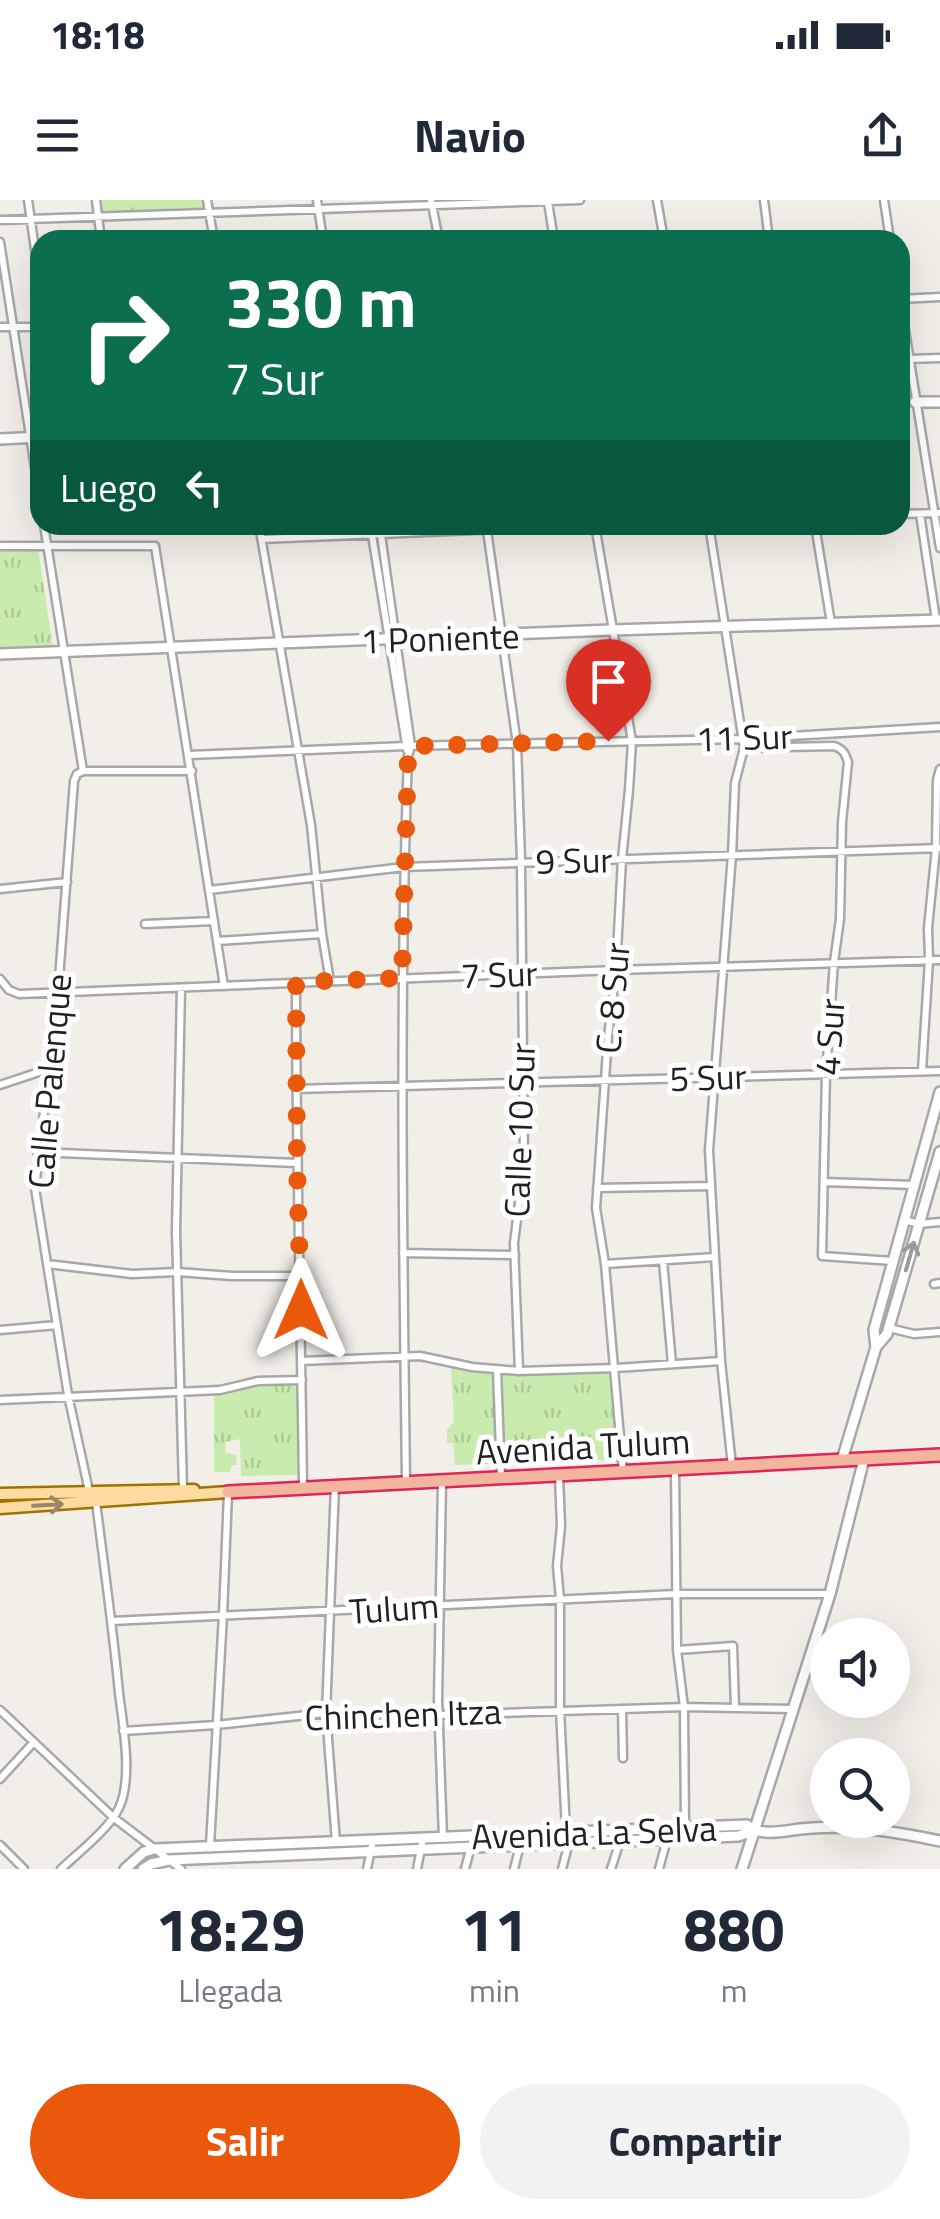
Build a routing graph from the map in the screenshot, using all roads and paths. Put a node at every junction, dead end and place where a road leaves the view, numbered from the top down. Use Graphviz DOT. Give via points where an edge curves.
graph roads {
  1 [pos="28,200"];
  2 [pos="96,200"];
  3 [pos="207,200"];
  4 [pos="580,200"];
  5 [pos="657,200"];
  6 [pos="764,200"];
  7 [pos="884,200"];
  8 [pos="548,201"];
  9 [pos="432,202"];
  10 [pos="322,204"];
  11 [pos="210,214"];
  12 [pos="98,215"];
  13 [pos="32,219"];
  14 [pos="0,220"];
  15 [pos="33,230"];
  16 [pos="100,230"];
  17 [pos="212,230"];
  18 [pos="323,230"];
  19 [pos="437,230"];
  20 [pos="552,230"];
  21 [pos="662,230"];
  22 [pos="768,230"];
  23 [pos="888,230"];
  24 [pos="0,242"];
  25 [pos="940,297"];
  26 [pos="910,298"];
  27 [pos="12,326"];
  28 [pos="30,326"];
  29 [pos="0,327"];
  30 [pos="940,358"];
  31 [pos="910,359"];
  32 [pos="910,370"];
  33 [pos="916,402"];
  34 [pos="940,402"];
  35 [pos="30,410"];
  36 [pos="30,438"];
  37 [pos="0,439"];
  38 [pos="940,453"];
  39 [pos="926,454"];
  40 [pos="937,513"];
  41 [pos="910,514"];
  42 [pos="920,514"];
  43 [pos="45,535"];
  44 [pos="261,535"];
  45 [pos="318,535"];
  46 [pos="375,535"];
  47 [pos="488,535"];
  48 [pos="598,535"];
  49 [pos="710,535"];
  50 [pos="817,535"];
  51 [pos="262,540"];
  52 [pos="0,546"];
  53 [pos="47,546"];
  54 [pos="940,548"];
  55 [pos="938,620"];
  56 [pos="831,624"];
  57 [pos="725,628"];
  58 [pos="612,630"];
  59 [pos="500,636"];
  60 [pos="392,640"];
  61 [pos="280,644"];
  62 [pos="172,648"];
  63 [pos="65,651"];
  64 [pos="0,654"];
  65 [pos="940,728"];
  66 [pos="742,739"];
  67 [pos="632,740"];
  68 [pos="517,744"];
  69 [pos="408,746"];
  70 [pos="744,748"];
  71 [pos="297,751"];
  72 [pos="189,755"];
  73 [pos="940,769"];
  74 [pos="192,770"];
  75 [pos="80,773"];
  76 [pos="938,848"];
  77 [pos="842,852"];
  78 [pos="732,856"];
  79 [pos="622,859"];
  80 [pos="521,861"];
  81 [pos="404,867"];
  82 [pos="317,878"];
  83 [pos="67,882"];
  84 [pos="0,888"];
  85 [pos="209,890"];
  86 [pos="214,921"];
  87 [pos="145,924"];
  88 [pos="322,934"];
  89 [pos="218,941"];
  90 [pos="929,960"];
  91 [pos="940,960"];
  92 [pos="834,962"];
  93 [pos="723,967"];
  94 [pos="616,970"];
  95 [pos="522,973"];
  96 [pos="402,978"];
  97 [pos="0,979"];
  98 [pos="330,980"];
  99 [pos="296,982"];
  100 [pos="224,986"];
  101 [pos="181,988"];
  102 [pos="58,992"];
  103 [pos="48,1070"];
  104 [pos="922,1070"];
  105 [pos="940,1071"];
  106 [pos="826,1073"];
  107 [pos="715,1076"];
  108 [pos="605,1080"];
  109 [pos="522,1082"];
  110 [pos="0,1085"];
  111 [pos="402,1086"];
  112 [pos="296,1089"];
  113 [pos="940,1092"];
  114 [pos="38,1152"];
  115 [pos="940,1152"];
  116 [pos="176,1160"];
  117 [pos="297,1164"];
  118 [pos="824,1182"];
  119 [pos="914,1185"];
  120 [pos="711,1186"];
  121 [pos="598,1188"];
  122 [pos="904,1220"];
  123 [pos="940,1222"];
  124 [pos="919,1224"];
  125 [pos="403,1253"];
  126 [pos="514,1255"];
  127 [pos="715,1256"];
  128 [pos="663,1261"];
  129 [pos="893,1261"];
  130 [pos="47,1264"];
  131 [pos="605,1264"];
  132 [pos="177,1272"];
  133 [pos="301,1276"];
  134 [pos="57,1325"];
  135 [pos="889,1328"];
  136 [pos="0,1330"];
  137 [pos="940,1332"];
  138 [pos="876,1347"];
  139 [pos="405,1356"];
  140 [pos="302,1360"];
  141 [pos="721,1361"];
  142 [pos="672,1364"];
  143 [pos="616,1368"];
  144 [pos="497,1370"];
  145 [pos="519,1371"];
  146 [pos="302,1380"];
  147 [pos="180,1392"];
  148 [pos="68,1396"];
  149 [pos="0,1400"];
  150 [pos="940,1455"];
  151 [pos="864,1459"];
  152 [pos="842,1460"];
  153 [pos="732,1466"];
  154 [pos="674,1469"];
  155 [pos="623,1472"];
  156 [pos="558,1474"];
  157 [pos="501,1477"];
  158 [pos="442,1480"];
  159 [pos="406,1482"];
  160 [pos="335,1485"];
  161 [pos="303,1487"];
  162 [pos="183,1489"];
  163 [pos="228,1492"];
  164 [pos="0,1494"];
  165 [pos="92,1497"];
  166 [pos="0,1508"];
  167 [pos="676,1594"];
  168 [pos="830,1594"];
  169 [pos="560,1599"];
  170 [pos="441,1605"];
  171 [pos="330,1612"];
  172 [pos="224,1616"];
  173 [pos="112,1621"];
  174 [pos="677,1650"];
  175 [pos="684,1707"];
  176 [pos="735,1707"];
  177 [pos="622,1708"];
  178 [pos="794,1709"];
  179 [pos="0,1710"];
  180 [pos="560,1710"];
  181 [pos="326,1714"];
  182 [pos="438,1715"];
  183 [pos="216,1725"];
  184 [pos="123,1731"];
  185 [pos="34,1742"];
  186 [pos="623,1758"];
  187 [pos="0,1778"];
  188 [pos="114,1818"];
  189 [pos="686,1829"];
  190 [pos="754,1831"];
  191 [pos="667,1834"];
  192 [pos="620,1836"];
  193 [pos="444,1838"];
  194 [pos="567,1838"];
  195 [pos="519,1840"];
  196 [pos="940,1841"];
  197 [pos="336,1842"];
  198 [pos="471,1842"];
  199 [pos="422,1844"];
  200 [pos="0,1845"];
  201 [pos="210,1846"];
  202 [pos="372,1846"];
  203 [pos="154,1849"];
  204 [pos="169,1860"];
  205 [pos="24,1869"];
  206 [pos="61,1869"];
  207 [pos="125,1869"];
  208 [pos="143,1869"];
  209 [pos="181,1869"];
  210 [pos="367,1869"];
  211 [pos="416,1869"];
  212 [pos="465,1869"];
  213 [pos="514,1869"];
  214 [pos="562,1869"];
  215 [pos="612,1869"];
  216 [pos="660,1869"];
  217 [pos="742,1869"];
  1 -- 13 [label="street"];
  2 -- 12 [label="street"];
  3 -- 11 [label="street"];
  4 -- 8 [label="street"];
  5 -- 21 [label="street"];
  6 -- 22 [label="street"];
  7 -- 23 [label="street"];
  8 -- 9 [label="street"];
  8 -- 20 [label="street"];
  9 -- 10 [label="street"];
  9 -- 19 [label="street"];
  10 -- 11 [label="street"];
  10 -- 18 [label="street"];
  11 -- 12 [label="street"];
  11 -- 17 [label="street"];
  12 -- 13 [label="street"];
  12 -- 16 [label="street"];
  13 -- 14 [label="street"];
  13 -- 15 [label="street"];
  24 -- 27 [label="street"];
  25 -- 26 [label="street"];
  27 -- 28 [label="street"];
  27 -- 29 [label="street"];
  27 -- 35 [label="street"];
  30 -- 31 [label="street"];
  32 -- 33 [label="street"];
  33 -- 34 [label="street"];
  33 -- 39 [label="street"];
  36 -- 37 [label="street"];
  38 -- 39 [label="street"];
  39 -- 40 [label="street"];
  40 -- 42 [label="street"];
  40 -- 54 [label="street"];
  41 -- 42 [label="street"];
  42 -- 55 [label="street"];
  43 -- 53 [label="street"];
  44 -- 51 [label="street"];
  45 -- 51 [label="street"];
  46 -- 60 [label="street"];
  47 -- 59 [label="street, Calle 10 Sur"];
  48 -- 58 [label="street, C. 8 Sur"];
  49 -- 57 [label="street"];
  50 -- 56 [label="street"];
  51 -- 61 [label="street"];
  52 -- 53 [label="street"];
  53 -- 62 [label="street" via="155,546"];
  53 -- 63 [label="street"];
  55 -- 56 [label="street, 1 Poniente"];
  56 -- 57 [label="street, 1 Poniente"];
  57 -- 58 [label="street, 1 Poniente"];
  57 -- 66 [label="street"];
  58 -- 59 [label="street, 1 Poniente"];
  58 -- 67 [label="street, C. 8 Sur"];
  59 -- 60 [label="street, 1 Poniente"];
  59 -- 68 [label="street, Calle 10 Sur"];
  60 -- 61 [label="street, 1 Poniente"];
  60 -- 69 [label="street"];
  61 -- 62 [label="street, 1 Poniente"];
  61 -- 71 [label="street"];
  62 -- 63 [label="street, 1 Poniente"];
  62 -- 72 [label="street"];
  63 -- 64 [label="street, 1 Poniente"];
  63 -- 75 [label="street"];
  65 -- 66 [label="street, 11 Sur"];
  66 -- 67 [label="street, 11 Sur"];
  66 -- 70 [label="street"];
  67 -- 68 [label="street, 11 Sur"];
  67 -- 79 [label="street, C. 8 Sur"];
  68 -- 69 [label="street, 11 Sur"];
  68 -- 80 [label="street, Calle 10 Sur"];
  69 -- 71 [label="street, 11 Sur"];
  69 -- 81 [label="street"];
  70 -- 77 [label="street, 4 Sur" via="842,749 848,762"];
  70 -- 78 [label="street"];
  71 -- 72 [label="street, 11 Sur"];
  71 -- 82 [label="street"];
  72 -- 74 [label="street"];
  73 -- 76 [label="street"];
  74 -- 75 [label="street"];
  74 -- 85 [label="street"];
  75 -- 83 [label="street, Calle Palenque" via="74,781"];
  76 -- 77 [label="street, 9 Sur"];
  76 -- 90 [label="street"];
  77 -- 78 [label="street, 9 Sur"];
  77 -- 92 [label="street, 4 Sur"];
  78 -- 79 [label="street, 9 Sur"];
  78 -- 93 [label="street"];
  79 -- 80 [label="street, 9 Sur"];
  79 -- 94 [label="street, C. 8 Sur"];
  80 -- 81 [label="street, 9 Sur"];
  80 -- 95 [label="street, Calle 10 Sur"];
  81 -- 82 [label="street, 9 Sur"];
  81 -- 96 [label="street"];
  82 -- 85 [label="street, 9 Sur"];
  82 -- 88 [label="street"];
  83 -- 84 [label="street"];
  83 -- 102 [label="street, Calle Palenque"];
  85 -- 86 [label="street"];
  86 -- 87 [label="street"];
  86 -- 89 [label="street"];
  88 -- 89 [label="street"];
  88 -- 98 [label="street"];
  89 -- 100 [label="street"];
  90 -- 91 [label="street, 7 Sur"];
  90 -- 92 [label="street, 7 Sur"];
  90 -- 104 [label="street"];
  92 -- 93 [label="street, 7 Sur"];
  92 -- 106 [label="street, 4 Sur"];
  93 -- 94 [label="street, 7 Sur"];
  93 -- 107 [label="street"];
  94 -- 95 [label="street, 7 Sur"];
  94 -- 108 [label="street, C. 8 Sur"];
  95 -- 96 [label="street, 7 Sur"];
  95 -- 109 [label="street, Calle 10 Sur"];
  96 -- 98 [label="street, 7 Sur"];
  96 -- 111 [label="street"];
  97 -- 102 [label="street, 7 Sur" via="19,994"];
  98 -- 99 [label="street, 7 Sur"];
  99 -- 100 [label="street, 7 Sur"];
  99 -- 112 [label="street"];
  100 -- 101 [label="street, 7 Sur"];
  101 -- 102 [label="street, 7 Sur"];
  101 -- 116 [label="street"];
  102 -- 103 [label="street, Calle Palenque"];
  103 -- 110 [label="street"];
  103 -- 114 [label="street, Calle Palenque"];
  104 -- 105 [label="street, 5 Sur"];
  104 -- 106 [label="street, 5 Sur"];
  106 -- 107 [label="street, 5 Sur"];
  106 -- 118 [label="street, 4 Sur"];
  107 -- 108 [label="street, 5 Sur"];
  107 -- 120 [label="street"];
  108 -- 109 [label="street, 5 Sur"];
  108 -- 121 [label="street, C. 8 Sur"];
  109 -- 111 [label="street, 5 Sur"];
  109 -- 126 [label="street, Calle 10 Sur" via="524,1163"];
  111 -- 112 [label="street, 5 Sur"];
  111 -- 125 [label="street"];
  112 -- 117 [label="street"];
  113 -- 119 [label="street"];
  114 -- 116 [label="street"];
  114 -- 130 [label="street, Calle Palenque" via="35,1188"];
  115 -- 124 [label="street"];
  116 -- 117 [label="street"];
  116 -- 132 [label="street"];
  117 -- 133 [label="street"];
  118 -- 119 [label="street"];
  118 -- 129 [label="street, 4 Sur" via="822,1256"];
  119 -- 122 [label="street"];
  120 -- 121 [label="street"];
  120 -- 127 [label="street"];
  121 -- 131 [label="street, C. 8 Sur"];
  122 -- 124 [label="street"];
  122 -- 129 [label="street"];
  123 -- 124 [label="street"];
  135 -- 124 [label="street, one-way"];
  125 -- 126 [label="street"];
  125 -- 139 [label="street"];
  126 -- 145 [label="street, Calle 10 Sur"];
  127 -- 128 [label="street"];
  127 -- 141 [label="street"];
  128 -- 131 [label="street"];
  128 -- 142 [label="street"];
  129 -- 138 [label="street" via="874,1330"];
  130 -- 132 [label="street"];
  130 -- 134 [label="street, Calle Palenque"];
  131 -- 143 [label="street, C. 8 Sur"];
  132 -- 133 [label="street"];
  132 -- 147 [label="street"];
  133 -- 140 [label="street"];
  134 -- 136 [label="street"];
  134 -- 148 [label="street, Calle Palenque"];
  135 -- 137 [label="street"];
  135 -- 138 [label="street"];
  138 -- 152 [label="street"];
  139 -- 140 [label="street"];
  139 -- 144 [label="street"];
  139 -- 159 [label="street"];
  140 -- 146 [label="street"];
  141 -- 142 [label="street"];
  141 -- 153 [label="street"];
  142 -- 143 [label="street"];
  143 -- 145 [label="street"];
  143 -- 155 [label="street, C. 8 Sur"];
  144 -- 145 [label="street"];
  144 -- 157 [label="street"];
  146 -- 147 [label="street"];
  146 -- 161 [label="street"];
  147 -- 148 [label="street"];
  147 -- 162 [label="street"];
  148 -- 149 [label="street"];
  148 -- 165 [label="street, Calle Palenque"];
  150 -- 151 [label="highway, Avenida Tulum"];
  151 -- 152 [label="highway, Avenida Tulum"];
  151 -- 168 [label="street"];
  152 -- 153 [label="highway, Avenida Tulum"];
  153 -- 154 [label="highway, Avenida Tulum"];
  154 -- 155 [label="highway, Avenida Tulum"];
  154 -- 167 [label="street"];
  155 -- 156 [label="highway, Avenida Tulum"];
  156 -- 157 [label="highway, Avenida Tulum"];
  156 -- 169 [label="street"];
  157 -- 158 [label="highway, Avenida Tulum"];
  158 -- 159 [label="highway, Avenida Tulum"];
  158 -- 170 [label="street"];
  159 -- 160 [label="highway, Avenida Tulum"];
  160 -- 161 [label="highway, Avenida Tulum"];
  160 -- 171 [label="street"];
  161 -- 163 [label="highway, Avenida Tulum"];
  162 -- 163 [label="main road, Avenida Tulum"];
  162 -- 165 [label="main road, Avenida Tulum"];
  163 -- 165 [label="main road, Avenida Tulum"];
  163 -- 172 [label="street"];
  164 -- 165 [label="main road, Avenida Tulum"];
  166 -- 165 [label="main road, Avenida Tulum, one-way"];
  165 -- 173 [label="street, Calle Palenque"];
  167 -- 168 [label="street, Tulum"];
  167 -- 169 [label="street, Tulum"];
  167 -- 174 [label="street"];
  168 -- 178 [label="street"];
  169 -- 170 [label="street, Tulum"];
  169 -- 180 [label="street"];
  170 -- 171 [label="street, Tulum"];
  170 -- 182 [label="street"];
  171 -- 172 [label="street, Tulum"];
  171 -- 181 [label="street"];
  172 -- 173 [label="street, Tulum"];
  172 -- 183 [label="street"];
  173 -- 184 [label="street, Calle Palenque"];
  174 -- 175 [label="street"];
  174 -- 176 [label="street" via="733,1646"];
  175 -- 176 [label="street, Chinchen Itza"];
  175 -- 177 [label="street, Chinchen Itza"];
  175 -- 189 [label="street"];
  176 -- 178 [label="street, Chinchen Itza"];
  177 -- 180 [label="street, Chinchen Itza"];
  177 -- 186 [label="street"];
  178 -- 190 [label="street"];
  179 -- 185 [label="street"];
  180 -- 182 [label="street, Chinchen Itza"];
  180 -- 194 [label="street"];
  181 -- 182 [label="street, Chinchen Itza"];
  181 -- 183 [label="street, Chinchen Itza"];
  181 -- 197 [label="street"];
  182 -- 193 [label="street"];
  183 -- 184 [label="street, Chinchen Itza"];
  183 -- 201 [label="street"];
  184 -- 188 [label="street, Calle Palenque" via="124,1789"];
  185 -- 187 [label="street"];
  185 -- 188 [label="street"];
  188 -- 203 [label="street"];
  188 -- 206 [label="street"];
  189 -- 190 [label="street, Avenida La Selva" via="747,1825"];
  189 -- 191 [label="street, Avenida La Selva"];
  190 -- 191 [label="street, Avenida La Selva"];
  190 -- 196 [label="street" via="848,1826"];
  190 -- 217 [label="street"];
  191 -- 192 [label="street, Avenida La Selva"];
  191 -- 216 [label="street"];
  192 -- 194 [label="street, Avenida La Selva"];
  192 -- 215 [label="street"];
  193 -- 198 [label="street, Avenida La Selva"];
  193 -- 199 [label="street, Avenida La Selva"];
  194 -- 195 [label="street, Avenida La Selva"];
  194 -- 214 [label="street"];
  195 -- 198 [label="street, Avenida La Selva"];
  195 -- 213 [label="street"];
  197 -- 201 [label="street, Avenida La Selva"];
  197 -- 202 [label="street, Avenida La Selva"];
  198 -- 199 [label="street, Avenida La Selva"];
  198 -- 212 [label="street"];
  199 -- 202 [label="street, Avenida La Selva"];
  199 -- 211 [label="street"];
  200 -- 205 [label="street"];
  201 -- 203 [label="street, Avenida La Selva"];
  202 -- 204 [label="street, Avenida La Selva"];
  202 -- 210 [label="street"];
  203 -- 204 [label="street"];
  203 -- 207 [label="street"];
  204 -- 208 [label="street, Avenida La Selva"];
  204 -- 209 [label="street"];
}
